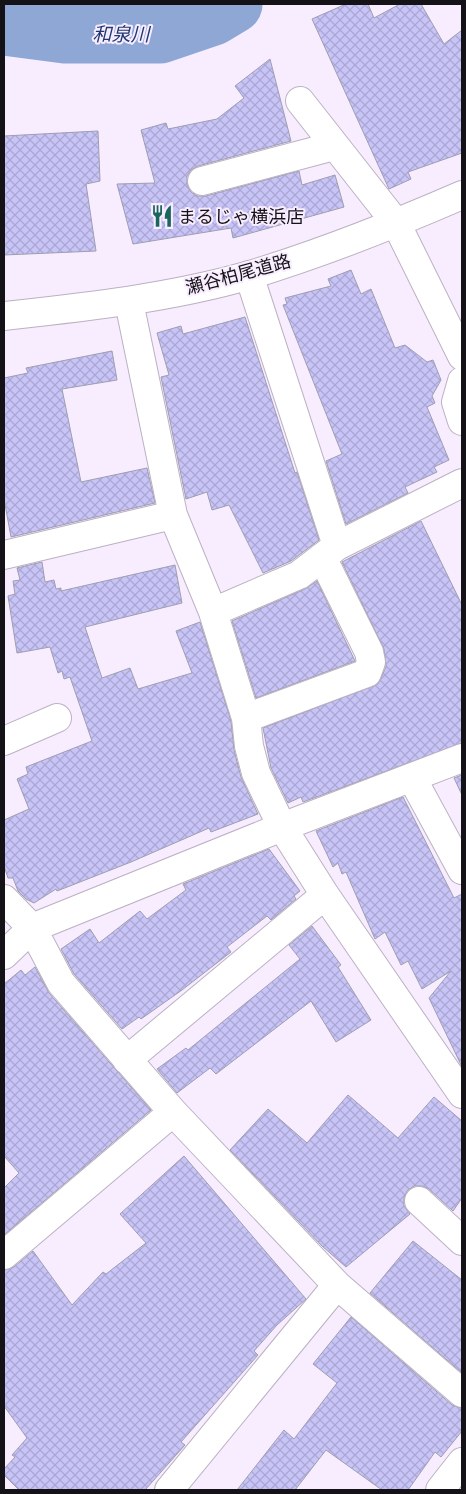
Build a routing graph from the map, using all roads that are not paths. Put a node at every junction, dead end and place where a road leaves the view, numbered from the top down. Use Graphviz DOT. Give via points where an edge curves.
graph roads {
  1 [pos="300,101"];
  2 [pos="334,146"];
  3 [pos="202,180"];
  4 [pos="462,195"];
  5 [pos="396,223"];
  6 [pos="249,275"];
  7 [pos="129,302"];
  8 [pos="4,316"];
  9 [pos="462,356"];
  10 [pos="462,381"];
  11 [pos="462,421"];
  12 [pos="462,483"];
  13 [pos="173,515"];
  14 [pos="330,551"];
  15 [pos="4,555"];
  16 [pos="212,612"];
  17 [pos="57,718"];
  18 [pos="246,718"];
  19 [pos="4,741"];
  20 [pos="462,758"];
  21 [pos="412,778"];
  22 [pos="282,827"];
  23 [pos="462,870"];
  24 [pos="325,895"];
  25 [pos="4,899"];
  26 [pos="32,928"];
  27 [pos="4,955"];
  28 [pos="127,1060"];
  29 [pos="462,1094"];
  30 [pos="173,1112"];
  31 [pos="419,1201"];
  32 [pos="462,1241"];
  33 [pos="4,1255"];
  34 [pos="337,1285"];
  35 [pos="462,1393"];
  36 [pos="462,1462"];
  37 [pos="169,1490"];
  38 [pos="440,1490"];
  1 -- 2 [label="street"];
  2 -- 3 [label="street"];
  2 -- 5 [label="street"];
  4 -- 5 [label="street, 瀬谷柏尾道路"];
  5 -- 6 [label="street, 瀬谷柏尾道路"];
  5 -- 9 [label="street"];
  6 -- 7 [label="street, 瀬谷柏尾道路"];
  6 -- 14 [label="street"];
  7 -- 8 [label="street, 瀬谷柏尾道路"];
  7 -- 13 [label="street"];
  10 -- 11 [label="street" via="456,402"];
  12 -- 14 [label="street"];
  13 -- 15 [label="street"];
  13 -- 16 [label="street"];
  14 -- 16 [label="street" via="299,575"];
  14 -- 18 [label="street" via="369,652 371,662 367,673"];
  16 -- 18 [label="street"];
  17 -- 19 [label="street"];
  18 -- 22 [label="street" via="256,773"];
  20 -- 21 [label="street"];
  21 -- 22 [label="street"];
  21 -- 23 [label="street"];
  22 -- 24 [label="street"];
  22 -- 26 [label="street"];
  24 -- 28 [label="street"];
  24 -- 29 [label="street"];
  25 -- 26 [label="street"];
  26 -- 27 [label="street"];
  26 -- 28 [label="street" via="61,983"];
  28 -- 30 [label="street"];
  30 -- 33 [label="street"];
  30 -- 34 [label="street"];
  31 -- 32 [label="street"];
  34 -- 35 [label="street"];
  34 -- 37 [label="street"];
  36 -- 38 [label="street"];
}
